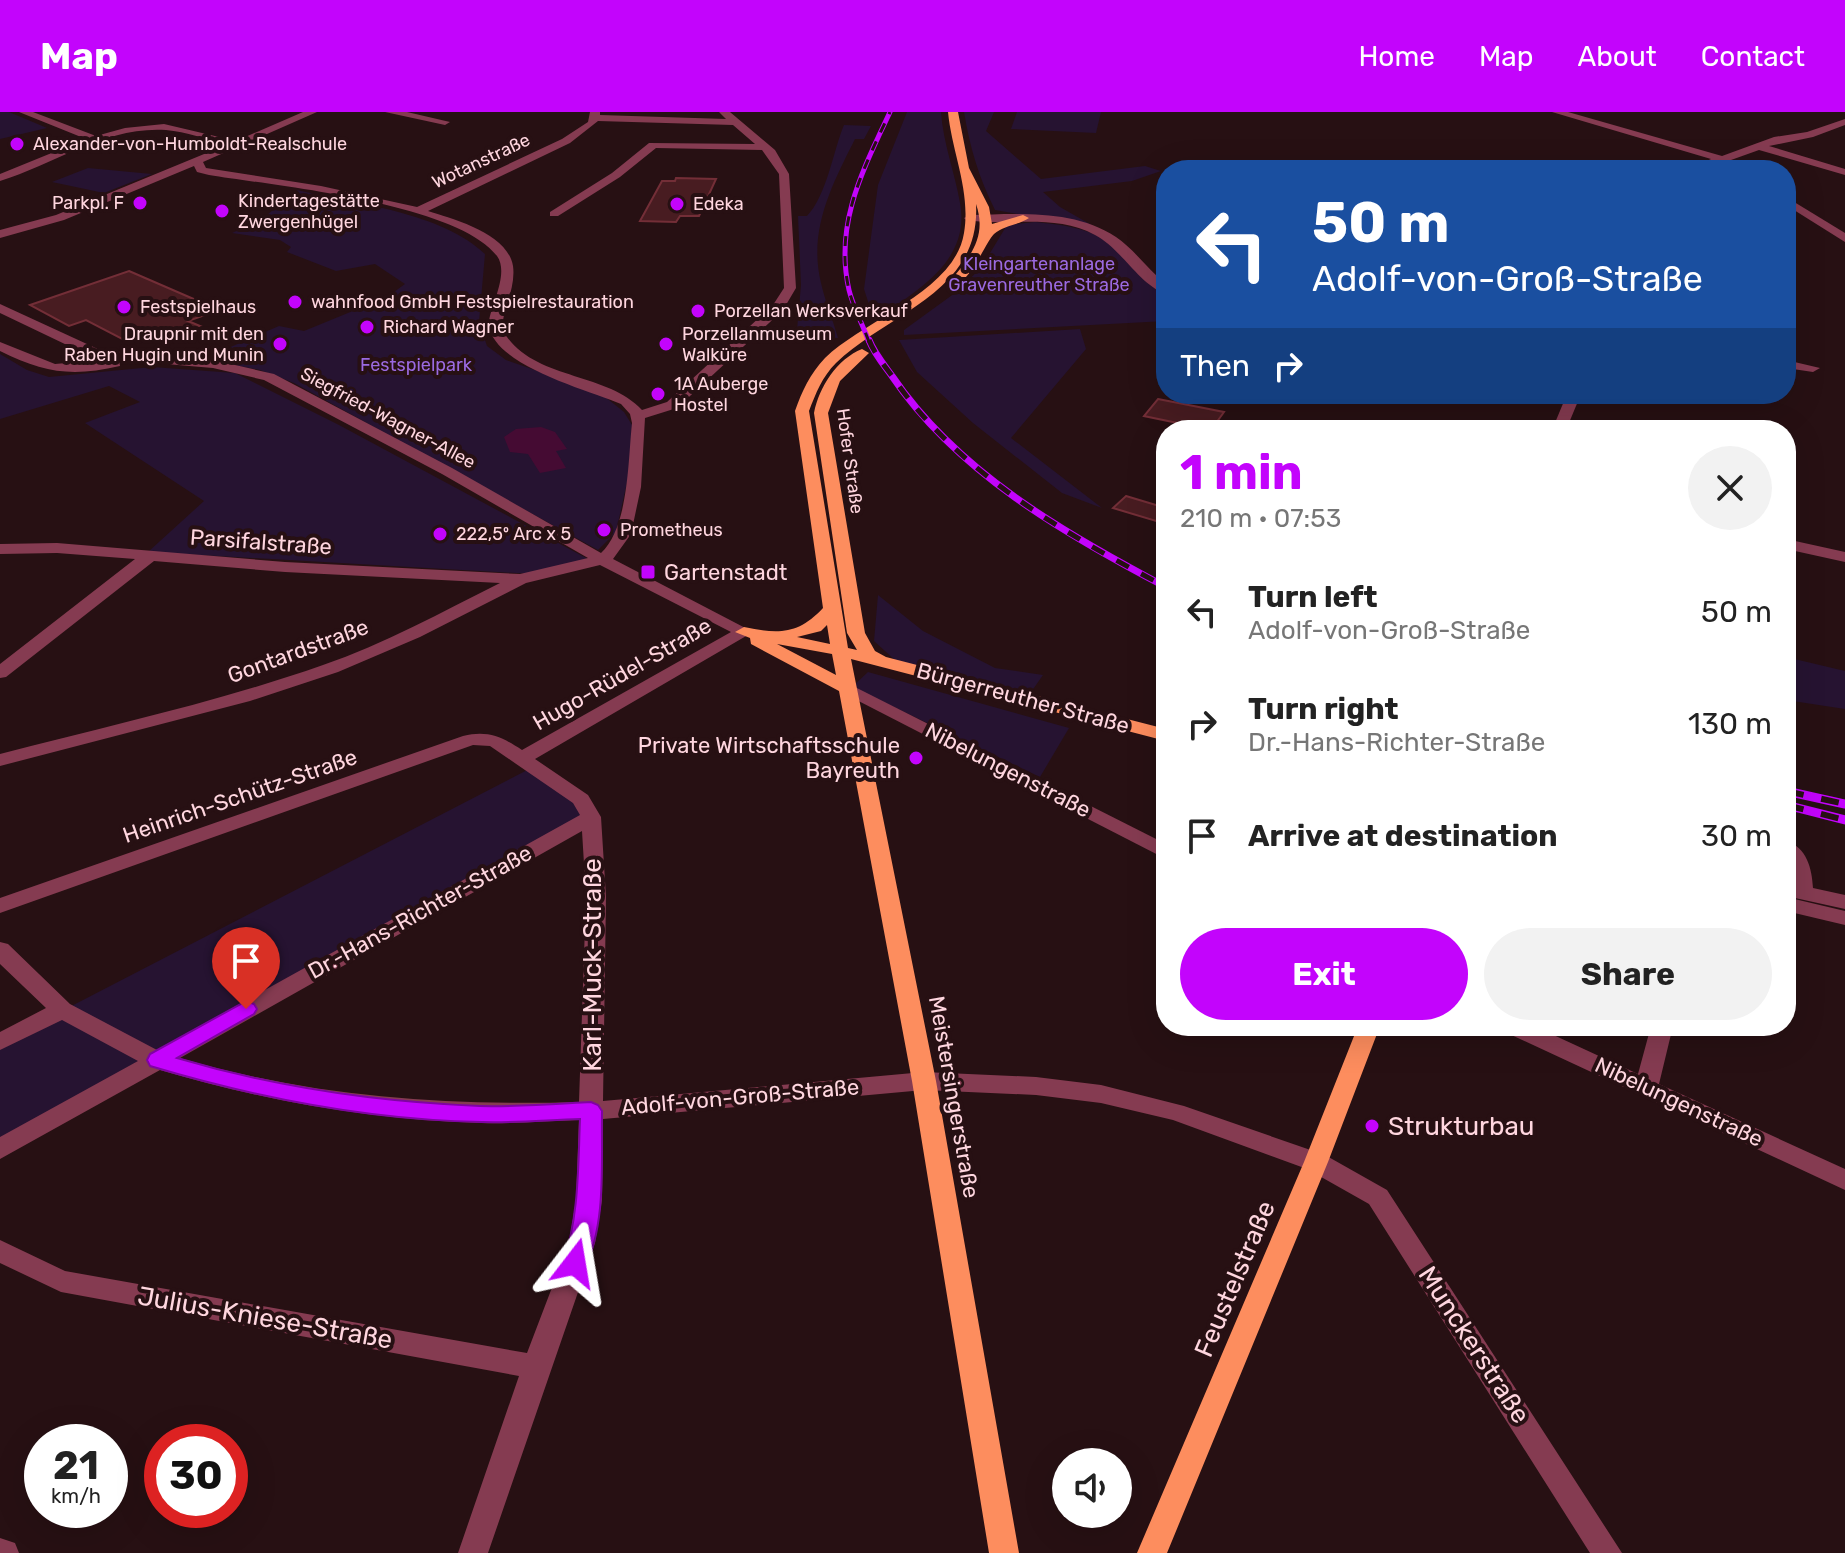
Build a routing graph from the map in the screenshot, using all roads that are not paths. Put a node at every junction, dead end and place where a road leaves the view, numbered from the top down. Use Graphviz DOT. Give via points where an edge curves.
graph roads {
  1 [pos="24,112"];
  2 [pos="312,112"];
  3 [pos="393,112"];
  4 [pos="724,112"];
  5 [pos="953,112"];
  6 [pos="1557,112"];
  7 [pos="595,115"];
  8 [pos="445,122"];
  9 [pos="735,122"];
  10 [pos="1843,123"];
  11 [pos="97,140"];
  12 [pos="236,144"];
  13 [pos="1758,146"];
  14 [pos="765,147"];
  15 [pos="1722,159"];
  16 [pos="198,163"];
  17 [pos="1845,172"];
  18 [pos="0,178"];
  19 [pos="970,187"];
  20 [pos="982,204"];
  21 [pos="1796,207"];
  22 [pos="416,212"];
  23 [pos="582,213"];
  24 [pos="1019,218"];
  25 [pos="1845,222"];
  26 [pos="981,223"];
  27 [pos="1821,223"];
  28 [pos="0,234"];
  29 [pos="1845,238"];
  30 [pos="1156,281"];
  31 [pos="0,308"];
  32 [pos="0,346"];
  33 [pos="139,360"];
  34 [pos="1796,365"];
  35 [pos="1813,368"];
  36 [pos="638,416"];
  37 [pos="1796,546"];
  38 [pos="0,549"];
  39 [pos="150,556"];
  40 [pos="1845,557"];
  41 [pos="602,560"];
  42 [pos="520,579"];
  43 [pos="832,609"];
  44 [pos="744,632"];
  45 [pos="773,636"];
  46 [pos="812,645"];
  47 [pos="841,651"];
  48 [pos="786,655"];
  49 [pos="880,661"];
  50 [pos="0,673"];
  51 [pos="849,689"];
  52 [pos="1156,732"];
  53 [pos="524,757"];
  54 [pos="0,760"];
  55 [pos="591,817"];
  56 [pos="1156,847"];
  57 [pos="1796,860"];
  58 [pos="1796,882"];
  59 [pos="1796,896"];
  60 [pos="1796,897"];
  61 [pos="1845,902"];
  62 [pos="0,906"];
  63 [pos="1845,918"];
  64 [pos="0,949"];
  65 [pos="62,1010"];
  66 [pos="1365,1036"];
  67 [pos="1535,1036"];
  68 [pos="1660,1036"];
  69 [pos="0,1042"];
  70 [pos="157,1060"];
  71 [pos="924,1081"];
  72 [pos="1647,1086"];
  73 [pos="591,1111"];
  74 [pos="0,1149"];
  75 [pos="1316,1162"];
  76 [pos="1845,1180"];
  77 [pos="0,1251"];
  78 [pos="536,1367"];
  79 [pos="473,1553"];
  80 [pos="1004,1553"];
  81 [pos="1152,1553"];
  82 [pos="1607,1553"];
  1 -- 11 [label="street"];
  2 -- 12 [label="street"];
  3 -- 8 [label="street"];
  4 -- 9 [label="street"];
  5 -- 19 [label="main road, Hofer Straße"];
  6 -- 15 [label="street"];
  7 -- 9 [label="street"];
  7 -- 22 [label="street, Wotanstraße" via="566,141"];
  9 -- 14 [label="street"];
  10 -- 13 [label="street"];
  11 -- 12 [label="street" via="143,127 164,127"];
  11 -- 18 [label="street"];
  12 -- 16 [label="street"];
  13 -- 15 [label="street"];
  13 -- 17 [label="street"];
  14 -- 23 [label="street" via="653,145 558,211"];
  14 -- 36 [label="street" via="784,174 787,296 672,405"];
  16 -- 22 [label="street" via="209,172 315,186"];
  16 -- 28 [label="street" via="32,227"];
  19 -- 20 [label="main road, Hofer Straße"];
  19 -- 26 [label="main road, Hofer Straße"];
  20 -- 24 [label="main road" via="994,213"];
  20 -- 26 [label="main road, Hofer Straße"];
  21 -- 27 [label="street"];
  22 -- 36 [label="street" via="467,228 504,255 507,270 495,324 508,349 626,401"];
  24 -- 26 [label="main road" via="999,225"];
  24 -- 30 [label="street" via="1059,221 1107,236"];
  25 -- 27 [label="street"];
  26 -- 43 [label="main road, Hofer Straße" via="936,283 832,360 804,396"];
  26 -- 49 [label="main road, Hofer Straße" via="970,266 847,364 822,401 856,633 868,654"];
  27 -- 29 [label="street"];
  31 -- 33 [label="street" via="90,352"];
  32 -- 33 [label="street" via="55,370"];
  33 -- 41 [label="street, Siegfried-Wagner-Allee" via="213,364 269,377"];
  34 -- 35 [label="street"];
  36 -- 41 [label="street" via="623,534"];
  37 -- 40 [label="street"];
  38 -- 39 [label="street, Parsifalstraße"];
  39 -- 42 [label="street, Parsifalstraße"];
  39 -- 50 [label="street"];
  41 -- 42 [label="street, Gontardstraße"];
  41 -- 44 [label="street"];
  42 -- 54 [label="street, Gontardstraße" via="332,668 244,697"];
  43 -- 45 [label="main road" via="815,627"];
  43 -- 47 [label="main road, Hofer Straße"];
  44 -- 45 [label="main road"];
  44 -- 48 [label="main road"];
  44 -- 53 [label="street, Hugo-Rüdel-Straße"];
  45 -- 46 [label="main road, Bürgerreuther Straße"];
  46 -- 47 [label="main road, Bürgerreuther Straße"];
  46 -- 48 [label="main road" via="798,646"];
  47 -- 49 [label="main road, Bürgerreuther Straße"];
  47 -- 51 [label="main road, Meistersingerstraße"];
  48 -- 51 [label="main road"];
  49 -- 52 [label="main road, Bürgerreuther Straße"];
  51 -- 56 [label="street, Nibelungenstraße"];
  51 -- 71 [label="main road, Meistersingerstraße"];
  53 -- 55 [label="street" via="581,799"];
  53 -- 62 [label="street, Heinrich-Schütz-Straße" via="485,738 470,740"];
  55 -- 70 [label="street, Dr.-Hans-Richter-Straße"];
  55 -- 73 [label="street, Karl-Muck-Straße" via="596,897"];
  57 -- 58 [label="street" via="1801,866"];
  59 -- 61 [label="street"];
  60 -- 63 [label="street"];
  64 -- 65 [label="street, Adolf-von-Groß-Straße"];
  65 -- 69 [label="street"];
  65 -- 70 [label="street, Adolf-von-Groß-Straße"];
  66 -- 75 [label="main road, Feustelstraße"];
  67 -- 72 [label="street, Nibelungenstraße"];
  68 -- 72 [label="street"];
  70 -- 73 [label="street, Adolf-von-Groß-Straße" via="234,1083 391,1108 482,1114"];
  70 -- 74 [label="street, Dr.-Hans-Richter-Straße"];
  71 -- 73 [label="street, Adolf-von-Groß-Straße"];
  71 -- 75 [label="street, Adolf-von-Groß-Straße" via="1101,1094 1176,1112"];
  71 -- 80 [label="main road, Meistersingerstraße"];
  72 -- 76 [label="street, Nibelungenstraße"];
  73 -- 78 [label="street, Karl-Muck-Straße" via="589,1200 582,1243"];
  75 -- 81 [label="main road, Feustelstraße"];
  75 -- 82 [label="street, Munckerstraße" via="1378,1197"];
  77 -- 78 [label="street, Julius-Kniese-Straße" via="61,1281"];
  78 -- 79 [label="street, Karl-Muck-Straße"];
}
